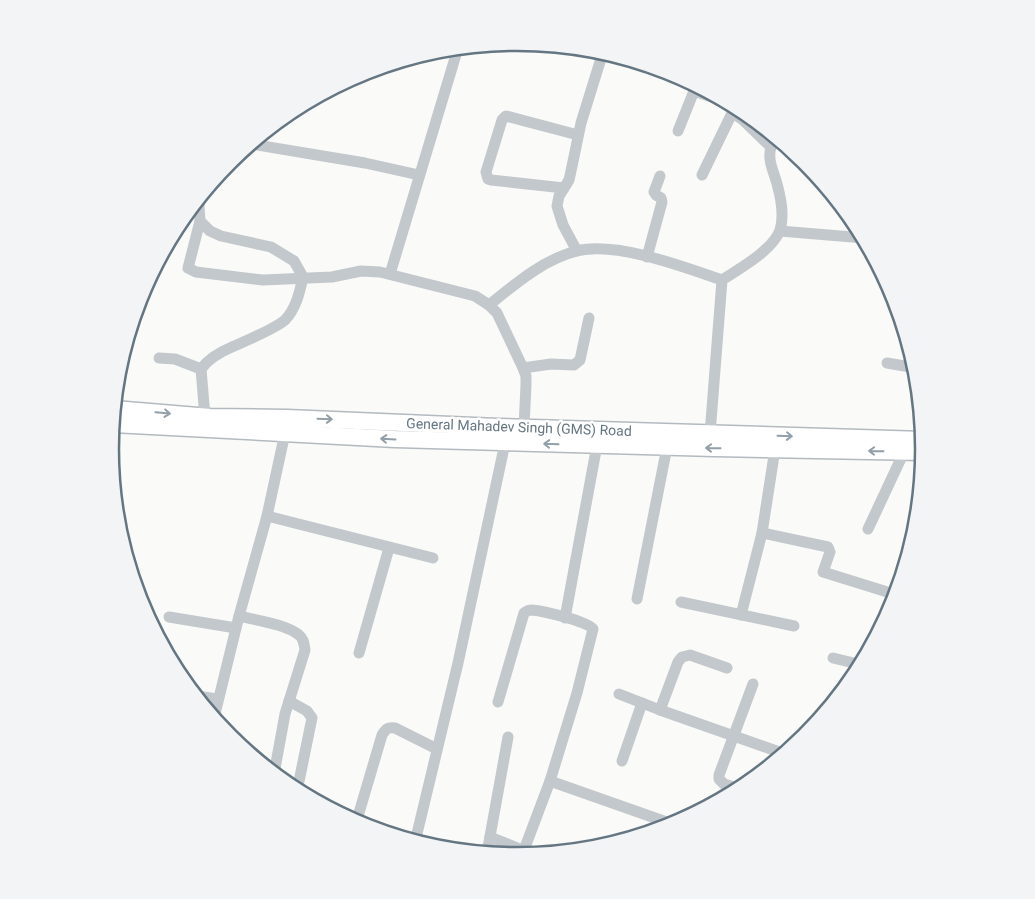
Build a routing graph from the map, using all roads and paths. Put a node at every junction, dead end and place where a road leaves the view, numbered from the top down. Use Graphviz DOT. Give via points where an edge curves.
graph roads {
  1 [pos="455,57"];
  2 [pos="601,60"];
  3 [pos="694,92"];
  4 [pos="732,114"];
  5 [pos="678,131"];
  6 [pos="578,135"];
  7 [pos="773,144"];
  8 [pos="261,145"];
  9 [pos="419,175"];
  10 [pos="702,175"];
  11 [pos="660,176"];
  12 [pos="564,188"];
  13 [pos="199,211"];
  14 [pos="200,221"];
  15 [pos="780,231"];
  16 [pos="854,237"];
  17 [pos="577,251"];
  18 [pos="647,257"];
  19 [pos="390,274"];
  20 [pos="303,277"];
  21 [pos="722,280"];
  22 [pos="489,305"];
  23 [pos="588,318"];
  24 [pos="159,358"];
  25 [pos="886,363"];
  26 [pos="907,366"];
  27 [pos="523,368"];
  28 [pos="201,369"];
  29 [pos="121,411"];
  30 [pos="205,417"];
  31 [pos="120,424"];
  32 [pos="524,427"];
  33 [pos="285,433"];
  34 [pos="710,434"];
  35 [pos="916,440"];
  36 [pos="505,443"];
  37 [pos="597,445"];
  38 [pos="667,447"];
  39 [pos="775,449"];
  40 [pos="904,452"];
  41 [pos="916,452"];
  42 [pos="267,516"];
  43 [pos="868,529"];
  44 [pos="762,532"];
  45 [pos="389,548"];
  46 [pos="433,558"];
  47 [pos="889,593"];
  48 [pos="637,599"];
  49 [pos="681,602"];
  50 [pos="740,615"];
  51 [pos="239,616"];
  52 [pos="169,617"];
  53 [pos="565,618"];
  54 [pos="794,626"];
  55 [pos="236,628"];
  56 [pos="359,653"];
  57 [pos="833,658"];
  58 [pos="854,663"];
  59 [pos="727,668"];
  60 [pos="753,684"];
  61 [pos="619,694"];
  62 [pos="206,697"];
  63 [pos="218,699"];
  64 [pos="289,701"];
  65 [pos="498,702"];
  66 [pos="642,703"];
  67 [pos="216,709"];
  68 [pos="660,710"];
  69 [pos="508,737"];
  70 [pos="733,737"];
  71 [pos="437,748"];
  72 [pos="777,752"];
  73 [pos="622,761"];
  74 [pos="276,766"];
  75 [pos="550,780"];
  76 [pos="299,783"];
  77 [pos="731,786"];
  78 [pos="359,814"];
  79 [pos="662,820"];
  80 [pos="417,835"];
  81 [pos="490,837"];
  82 [pos="488,847"];
  83 [pos="519,848"];
  84 [pos="525,848"];
  1 -- 9 [label="street"];
  2 -- 6 [label="street"];
  3 -- 5 [label="street"];
  4 -- 10 [label="street"];
  6 -- 12 [label="street" via="571,172"];
  6 -- 12 [label="street" via="506,116 486,172 491,180"];
  7 -- 15 [label="street" via="770,161 778,188"];
  8 -- 9 [label="street"];
  9 -- 19 [label="street"];
  11 -- 18 [label="street" via="654,192 662,202"];
  12 -- 17 [label="street" via="559,196 558,213"];
  13 -- 14 [label="street"];
  14 -- 20 [label="street" via="221,236 271,247 294,262"];
  14 -- 20 [label="street" via="188,268 196,272 263,280"];
  15 -- 16 [label="street"];
  15 -- 21 [label="street" via="762,252"];
  17 -- 18 [label="street" via="605,249"];
  17 -- 22 [label="street" via="534,271"];
  18 -- 21 [label="street"];
  19 -- 20 [label="street" via="361,271 332,277"];
  19 -- 22 [label="street" via="461,291"];
  20 -- 28 [label="street" via="298,300 284,320 221,352"];
  21 -- 34 [label="street"];
  22 -- 27 [label="street" via="497,313"];
  23 -- 27 [label="street" via="577,363"];
  24 -- 28 [label="street" via="175,359"];
  25 -- 26 [label="street"];
  27 -- 32 [label="street" via="526,376"];
  28 -- 30 [label="street"];
  29 -- 30 [label="street, General Mahadev Singh (GMS) Road, one-way"];
  30 -- 32 [label="street, General Mahadev Singh (GMS) Road, one-way"];
  31 -- 33 [label="street"];
  32 -- 34 [label="street, General Mahadev Singh (GMS) Road"];
  36 -- 33 [label="street, one-way"];
  33 -- 42 [label="street"];
  34 -- 35 [label="street, General Mahadev Singh (GMS) Road, one-way"];
  37 -- 36 [label="street, one-way"];
  36 -- 71 [label="street"];
  37 -- 38 [label="street"];
  37 -- 53 [label="street"];
  39 -- 38 [label="street, one-way"];
  38 -- 48 [label="street"];
  40 -- 39 [label="street, one-way"];
  39 -- 44 [label="street"];
  40 -- 41 [label="street"];
  40 -- 43 [label="street"];
  42 -- 45 [label="street"];
  42 -- 51 [label="street"];
  44 -- 47 [label="street" via="828,546 830,552 823,572"];
  44 -- 50 [label="street"];
  45 -- 46 [label="street"];
  45 -- 56 [label="street"];
  49 -- 50 [label="street"];
  50 -- 54 [label="street"];
  51 -- 55 [label="street"];
  51 -- 64 [label="street" via="290,630 304,641"];
  52 -- 55 [label="street"];
  53 -- 65 [label="street" via="532,610 524,613"];
  53 -- 75 [label="street" via="590,625 593,634"];
  55 -- 63 [label="street"];
  57 -- 58 [label="street"];
  59 -- 68 [label="street" via="690,655 682,657"];
  60 -- 70 [label="street"];
  61 -- 66 [label="street"];
  62 -- 63 [label="street"];
  63 -- 67 [label="street"];
  64 -- 74 [label="street"];
  64 -- 76 [label="street" via="307,711 312,718"];
  66 -- 68 [label="street"];
  66 -- 73 [label="street"];
  68 -- 70 [label="street"];
  69 -- 81 [label="street"];
  70 -- 72 [label="street"];
  70 -- 77 [label="street" via="719,779"];
  71 -- 78 [label="street" via="395,728 385,729"];
  71 -- 80 [label="street"];
  75 -- 79 [label="street"];
  75 -- 84 [label="street"];
  81 -- 82 [label="street"];
  81 -- 83 [label="street"];
}
